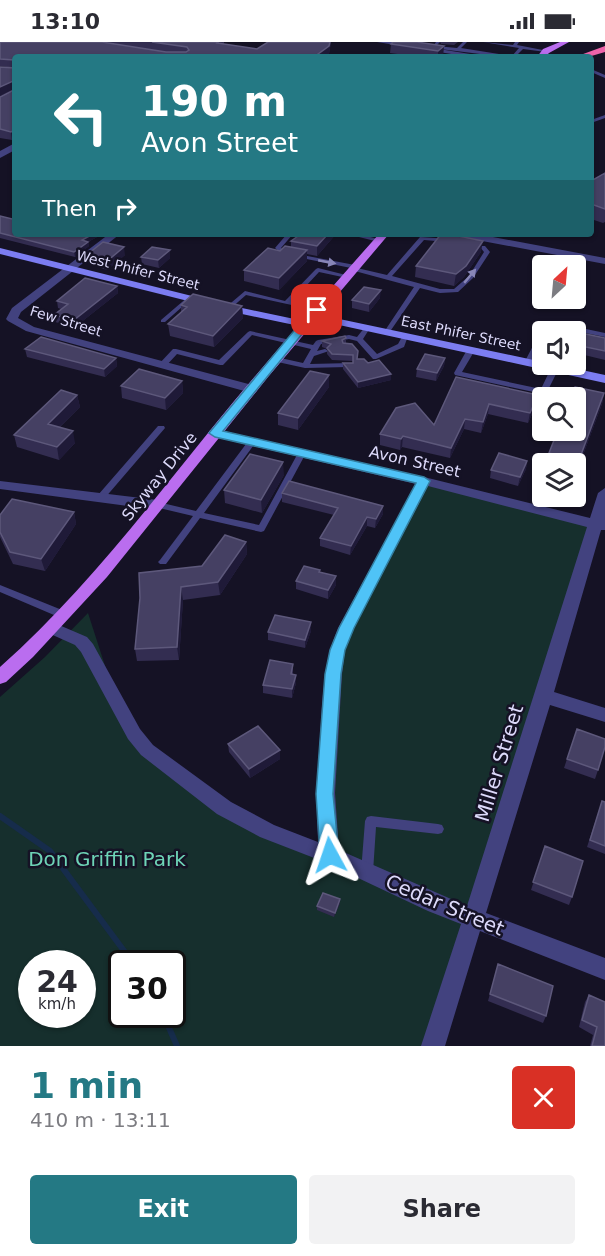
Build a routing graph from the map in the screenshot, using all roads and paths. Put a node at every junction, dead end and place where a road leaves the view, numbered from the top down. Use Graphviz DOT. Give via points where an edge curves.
graph roads {
  1 [pos="380,42"];
  2 [pos="438,42"];
  3 [pos="465,42"];
  4 [pos="486,42"];
  5 [pos="566,42"];
  6 [pos="399,43"];
  7 [pos="419,43"];
  8 [pos="515,44"];
  9 [pos="504,45"];
  10 [pos="433,47"];
  11 [pos="522,48"];
  12 [pos="605,49"];
  13 [pos="456,51"];
  14 [pos="474,54"];
  15 [pos="494,54"];
  16 [pos="516,54"];
  17 [pos="544,54"];
  18 [pos="589,54"];
  19 [pos="8,148"];
  20 [pos="0,155"];
  21 [pos="111,237"];
  22 [pos="287,237"];
  23 [pos="382,237"];
  24 [pos="457,238"];
  25 [pos="485,243"];
  26 [pos="473,245"];
  27 [pos="0,251"];
  28 [pos="605,261"];
  29 [pos="69,268"];
  30 [pos="351,271"];
  31 [pos="387,277"];
  32 [pos="418,286"];
  33 [pos="189,298"];
  34 [pos="286,303"];
  35 [pos="228,308"];
  36 [pos="311,317"];
  37 [pos="163,321"];
  38 [pos="367,328"];
  39 [pos="586,331"];
  40 [pos="387,332"];
  41 [pos="605,335"];
  42 [pos="405,336"];
  43 [pos="361,341"];
  44 [pos="290,342"];
  45 [pos="348,347"];
  46 [pos="471,350"];
  47 [pos="314,351"];
  48 [pos="325,351"];
  49 [pos="532,355"];
  50 [pos="276,359"];
  51 [pos="528,363"];
  52 [pos="532,364"];
  53 [pos="348,365"];
  54 [pos="167,366"];
  55 [pos="305,366"];
  56 [pos="552,375"];
  57 [pos="586,375"];
  58 [pos="605,379"];
  59 [pos="252,389"];
  60 [pos="161,428"];
  61 [pos="215,433"];
  62 [pos="252,442"];
  63 [pos="302,453"];
  64 [pos="424,481"];
  65 [pos="0,485"];
  66 [pos="605,493"];
  67 [pos="101,497"];
  68 [pos="158,505"];
  69 [pos="199,514"];
  70 [pos="600,525"];
  71 [pos="163,562"];
  72 [pos="0,588"];
  73 [pos="58,622"];
  74 [pos="0,677"];
  75 [pos="544,696"];
  76 [pos="605,715"];
  77 [pos="438,829"];
  78 [pos="330,855"];
  79 [pos="367,872"];
  80 [pos="474,919"];
  81 [pos="605,969"];
  82 [pos="433,1046"];
  1 -- 6 [label="street"];
  2 -- 10 [label="lane"];
  3 -- 13 [label="lane"];
  4 -- 9 [label="lane"];
  5 -- 17 [label="main road"];
  6 -- 7 [label="lane"];
  6 -- 13 [label="street"];
  7 -- 10 [label="lane"];
  8 -- 9 [label="lane"];
  8 -- 11 [label="lane"];
  9 -- 15 [label="lane"];
  10 -- 13 [label="lane"];
  11 -- 16 [label="lane"];
  11 -- 17 [label="lane"];
  12 -- 18 [label="highway"];
  13 -- 14 [label="street"];
  19 -- 20 [label="street"];
  21 -- 29 [label="street, Few Street"];
  22 -- 30 [label="lane, one-way" via="278,248 284,254"];
  23 -- 30 [label="main road, Skyway Drive"];
  24 -- 25 [label="street"];
  24 -- 31 [label="lane" via="422,238"];
  25 -- 26 [label="lane"];
  25 -- 28 [label="street"];
  32 -- 25 [label="lane, one-way" via="456,291 471,277 487,252"];
  27 -- 29 [label="street, West Phifer Street"];
  29 -- 33 [label="street, West Phifer Street"];
  29 -- 54 [label="street, Few Street" via="16,310 12,319 30,329"];
  30 -- 31 [label="lane"];
  30 -- 34 [label="lane" via="318,270"];
  30 -- 36 [label="main road, Skyway Drive"];
  31 -- 32 [label="lane"];
  32 -- 40 [label="lane"];
  33 -- 35 [label="street, West Phifer Street"];
  33 -- 37 [label="lane"];
  34 -- 35 [label="lane" via="245,293"];
  34 -- 36 [label="lane"];
  35 -- 36 [label="street, West Phifer Street"];
  36 -- 38 [label="street, East Phifer Street"];
  36 -- 44 [label="main road, Skyway Drive"];
  38 -- 40 [label="street, East Phifer Street"];
  38 -- 43 [label="lane"];
  39 -- 41 [label="lane"];
  40 -- 42 [label="street, East Phifer Street"];
  42 -- 43 [label="lane" via="400,345 372,358"];
  42 -- 46 [label="street, East Phifer Street"];
  43 -- 45 [label="lane"];
  43 -- 47 [label="lane" via="349,337 318,342"];
  44 -- 47 [label="lane"];
  44 -- 50 [label="main road, Skyway Drive"];
  44 -- 54 [label="lane" via="250,333 220,363 176,351"];
  46 -- 51 [label="street, East Phifer Street"];
  46 -- 56 [label="lane" via="458,373 543,392"];
  47 -- 48 [label="lane"];
  47 -- 55 [label="lane"];
  49 -- 51 [label="lane"];
  50 -- 55 [label="lane"];
  50 -- 59 [label="main road, Skyway Drive"];
  51 -- 52 [label="street, East Phifer Street"];
  53 -- 55 [label="lane"];
  54 -- 59 [label="street"];
  57 -- 58 [label="street, East Phifer Street"];
  59 -- 61 [label="main road, Skyway Drive"];
  60 -- 67 [label="lane"];
  61 -- 62 [label="street, Avon Street"];
  61 -- 68 [label="main road, Skyway Drive"];
  62 -- 63 [label="street, Avon Street"];
  62 -- 69 [label="lane"];
  63 -- 64 [label="street, Avon Street"];
  63 -- 69 [label="lane" via="261,529"];
  64 -- 70 [label="street, Avon Street"];
  64 -- 78 [label="street" via="337,650 325,794"];
  65 -- 67 [label="street"];
  66 -- 70 [label="street, Miller Street"];
  67 -- 68 [label="street"];
  68 -- 69 [label="lane"];
  68 -- 73 [label="main road, Skyway Drive"];
  69 -- 71 [label="lane"];
  70 -- 75 [label="street, Miller Street"];
  72 -- 73 [label="lane"];
  73 -- 74 [label="main road, Skyway Drive"];
  73 -- 78 [label="street, Cedar Street" via="87,648 134,734 147,750 224,808 267,831"];
  75 -- 76 [label="street"];
  75 -- 80 [label="street, Miller Street"];
  77 -- 79 [label="lane" via="371,821"];
  78 -- 79 [label="street, Cedar Street"];
  79 -- 80 [label="street, Cedar Street"];
  80 -- 81 [label="street, Cedar Street"];
  80 -- 82 [label="street, Miller Street"];
}
